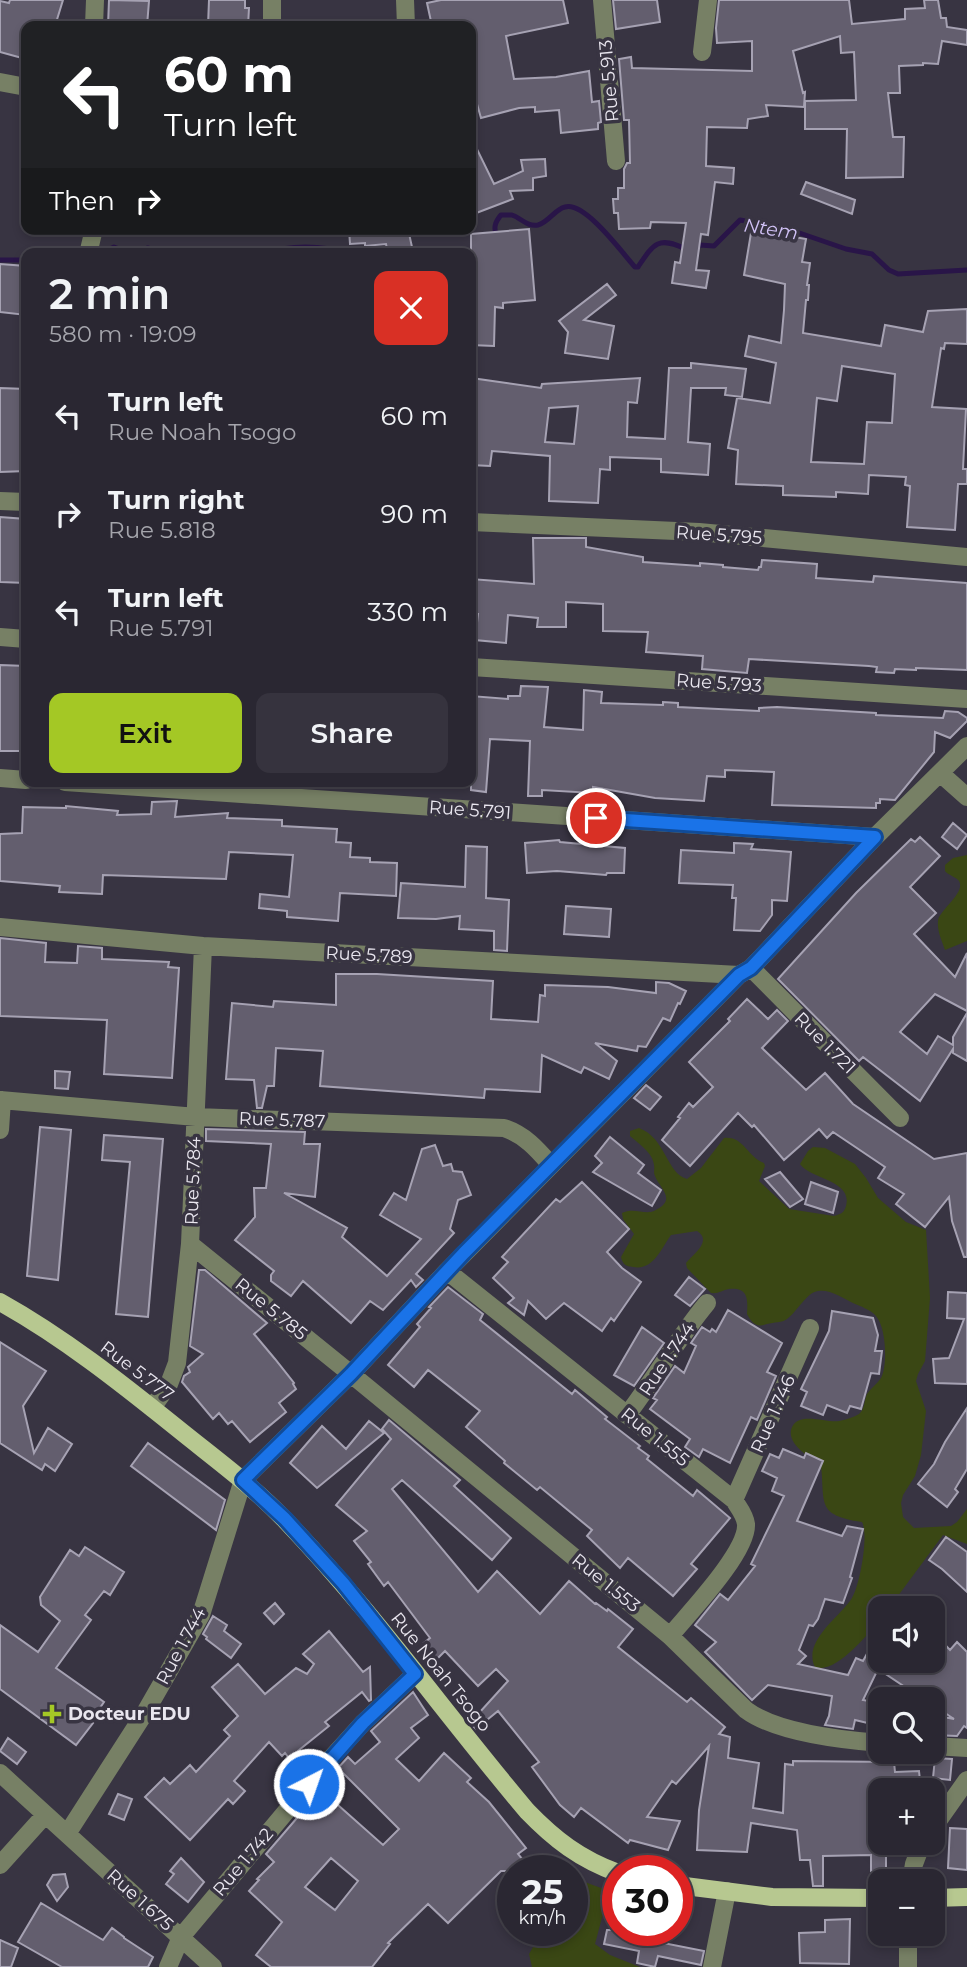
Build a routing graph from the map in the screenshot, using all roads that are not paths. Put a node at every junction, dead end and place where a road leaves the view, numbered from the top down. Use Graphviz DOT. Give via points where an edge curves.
graph roads {
  1 [pos="95,0"];
  2 [pos="272,0"];
  3 [pos="405,0"];
  4 [pos="602,0"];
  5 [pos="708,0"];
  6 [pos="94,21"];
  7 [pos="272,21"];
  8 [pos="406,21"];
  9 [pos="702,52"];
  10 [pos="0,82"];
  11 [pos="21,86"];
  12 [pos="616,162"];
  13 [pos="0,501"];
  14 [pos="21,502"];
  15 [pos="476,522"];
  16 [pos="967,557"];
  17 [pos="0,637"];
  18 [pos="21,639"];
  19 [pos="476,667"];
  20 [pos="967,699"];
  21 [pos="967,746"];
  22 [pos="940,773"];
  23 [pos="0,778"];
  24 [pos="21,780"];
  25 [pos="139,787"];
  26 [pos="967,797"];
  27 [pos="875,837"];
  28 [pos="0,927"];
  29 [pos="203,946"];
  30 [pos="745,972"];
  31 [pos="1,1100"];
  32 [pos="196,1116"];
  33 [pos="900,1118"];
  34 [pos="0,1129"];
  35 [pos="551,1165"];
  36 [pos="190,1244"];
  37 [pos="447,1271"];
  38 [pos="0,1302"];
  39 [pos="707,1303"];
  40 [pos="810,1328"];
  41 [pos="351,1374"];
  42 [pos="152,1408"];
  43 [pos="627,1415"];
  44 [pos="243,1480"];
  45 [pos="734,1500"];
  46 [pos="670,1636"];
  47 [pos="415,1674"];
  48 [pos="868,1742"];
  49 [pos="945,1747"];
  50 [pos="967,1748"];
  51 [pos="0,1773"];
  52 [pos="967,1780"];
  53 [pos="945,1811"];
  54 [pos="45,1815"];
  55 [pos="67,1834"];
  56 [pos="0,1865"];
  57 [pos="602,1867"];
  58 [pos="693,1887"];
  59 [pos="727,1892"];
  60 [pos="868,1898"];
  61 [pos="945,1898"];
  62 [pos="967,1898"];
  63 [pos="181,1937"];
  64 [pos="908,1946"];
  65 [pos="169,1967"];
  66 [pos="213,1967"];
  67 [pos="712,1967"];
  68 [pos="908,1967"];
  1 -- 6 [label="street"];
  2 -- 7 [label="street"];
  3 -- 8 [label="street"];
  4 -- 12 [label="street, Rue 5.913"];
  5 -- 9 [label="street"];
  10 -- 11 [label="street"];
  13 -- 14 [label="street"];
  15 -- 16 [label="street, Rue 5.795" via="699,532"];
  17 -- 18 [label="street"];
  19 -- 20 [label="street, Rue 5.793"];
  21 -- 22 [label="street"];
  22 -- 26 [label="street"];
  22 -- 27 [label="street"];
  23 -- 24 [label="street"];
  25 -- 27 [label="street, Rue 5.791"];
  27 -- 30 [label="street"];
  28 -- 29 [label="street, Rue 5.789"];
  29 -- 30 [label="street, Rue 5.789"];
  29 -- 32 [label="street, Rue 5.784"];
  30 -- 33 [label="street, Rue 1.721"];
  30 -- 35 [label="street"];
  31 -- 32 [label="street, Rue 5.787"];
  31 -- 34 [label="street"];
  32 -- 35 [label="street, Rue 5.787" via="505,1128 534,1145"];
  32 -- 36 [label="street, Rue 5.784"];
  35 -- 37 [label="street"];
  36 -- 41 [label="street, Rue 5.785"];
  36 -- 42 [label="street, Rue 5.784" via="177,1363"];
  37 -- 41 [label="street"];
  37 -- 43 [label="street, Rue 1.555"];
  38 -- 42 [label="main road, Rue 5.777"];
  39 -- 43 [label="street, Rue 1.744"];
  40 -- 45 [label="street, Rue 1.746"];
  41 -- 44 [label="street"];
  41 -- 46 [label="street, Rue 1.553"];
  42 -- 44 [label="main road, Rue 5.777"];
  43 -- 45 [label="street, Rue 1.555"];
  44 -- 47 [label="main road, Rue Noah Tsogo" via="343,1583"];
  44 -- 55 [label="street, Rue 1.744" via="201,1615"];
  45 -- 46 [label="street" via="746,1531 733,1559"];
  46 -- 48 [label="street, Rue 1.553" via="757,1718"];
  47 -- 57 [label="main road, Rue Noah Tsogo" via="549,1833"];
  47 -- 63 [label="street, Rue 1.742" via="325,1765"];
  49 -- 50 [label="street"];
  51 -- 54 [label="street, Rue 1.675"];
  52 -- 53 [label="street"];
  54 -- 55 [label="street, Rue 1.675"];
  54 -- 56 [label="street"];
  55 -- 63 [label="street, Rue 1.675"];
  58 -- 59 [label="main road"];
  59 -- 60 [label="main road"];
  59 -- 67 [label="street"];
  61 -- 62 [label="main road"];
  63 -- 65 [label="street, Rue 1.742"];
  63 -- 66 [label="street, Rue 1.675"];
  64 -- 68 [label="street"];
}
